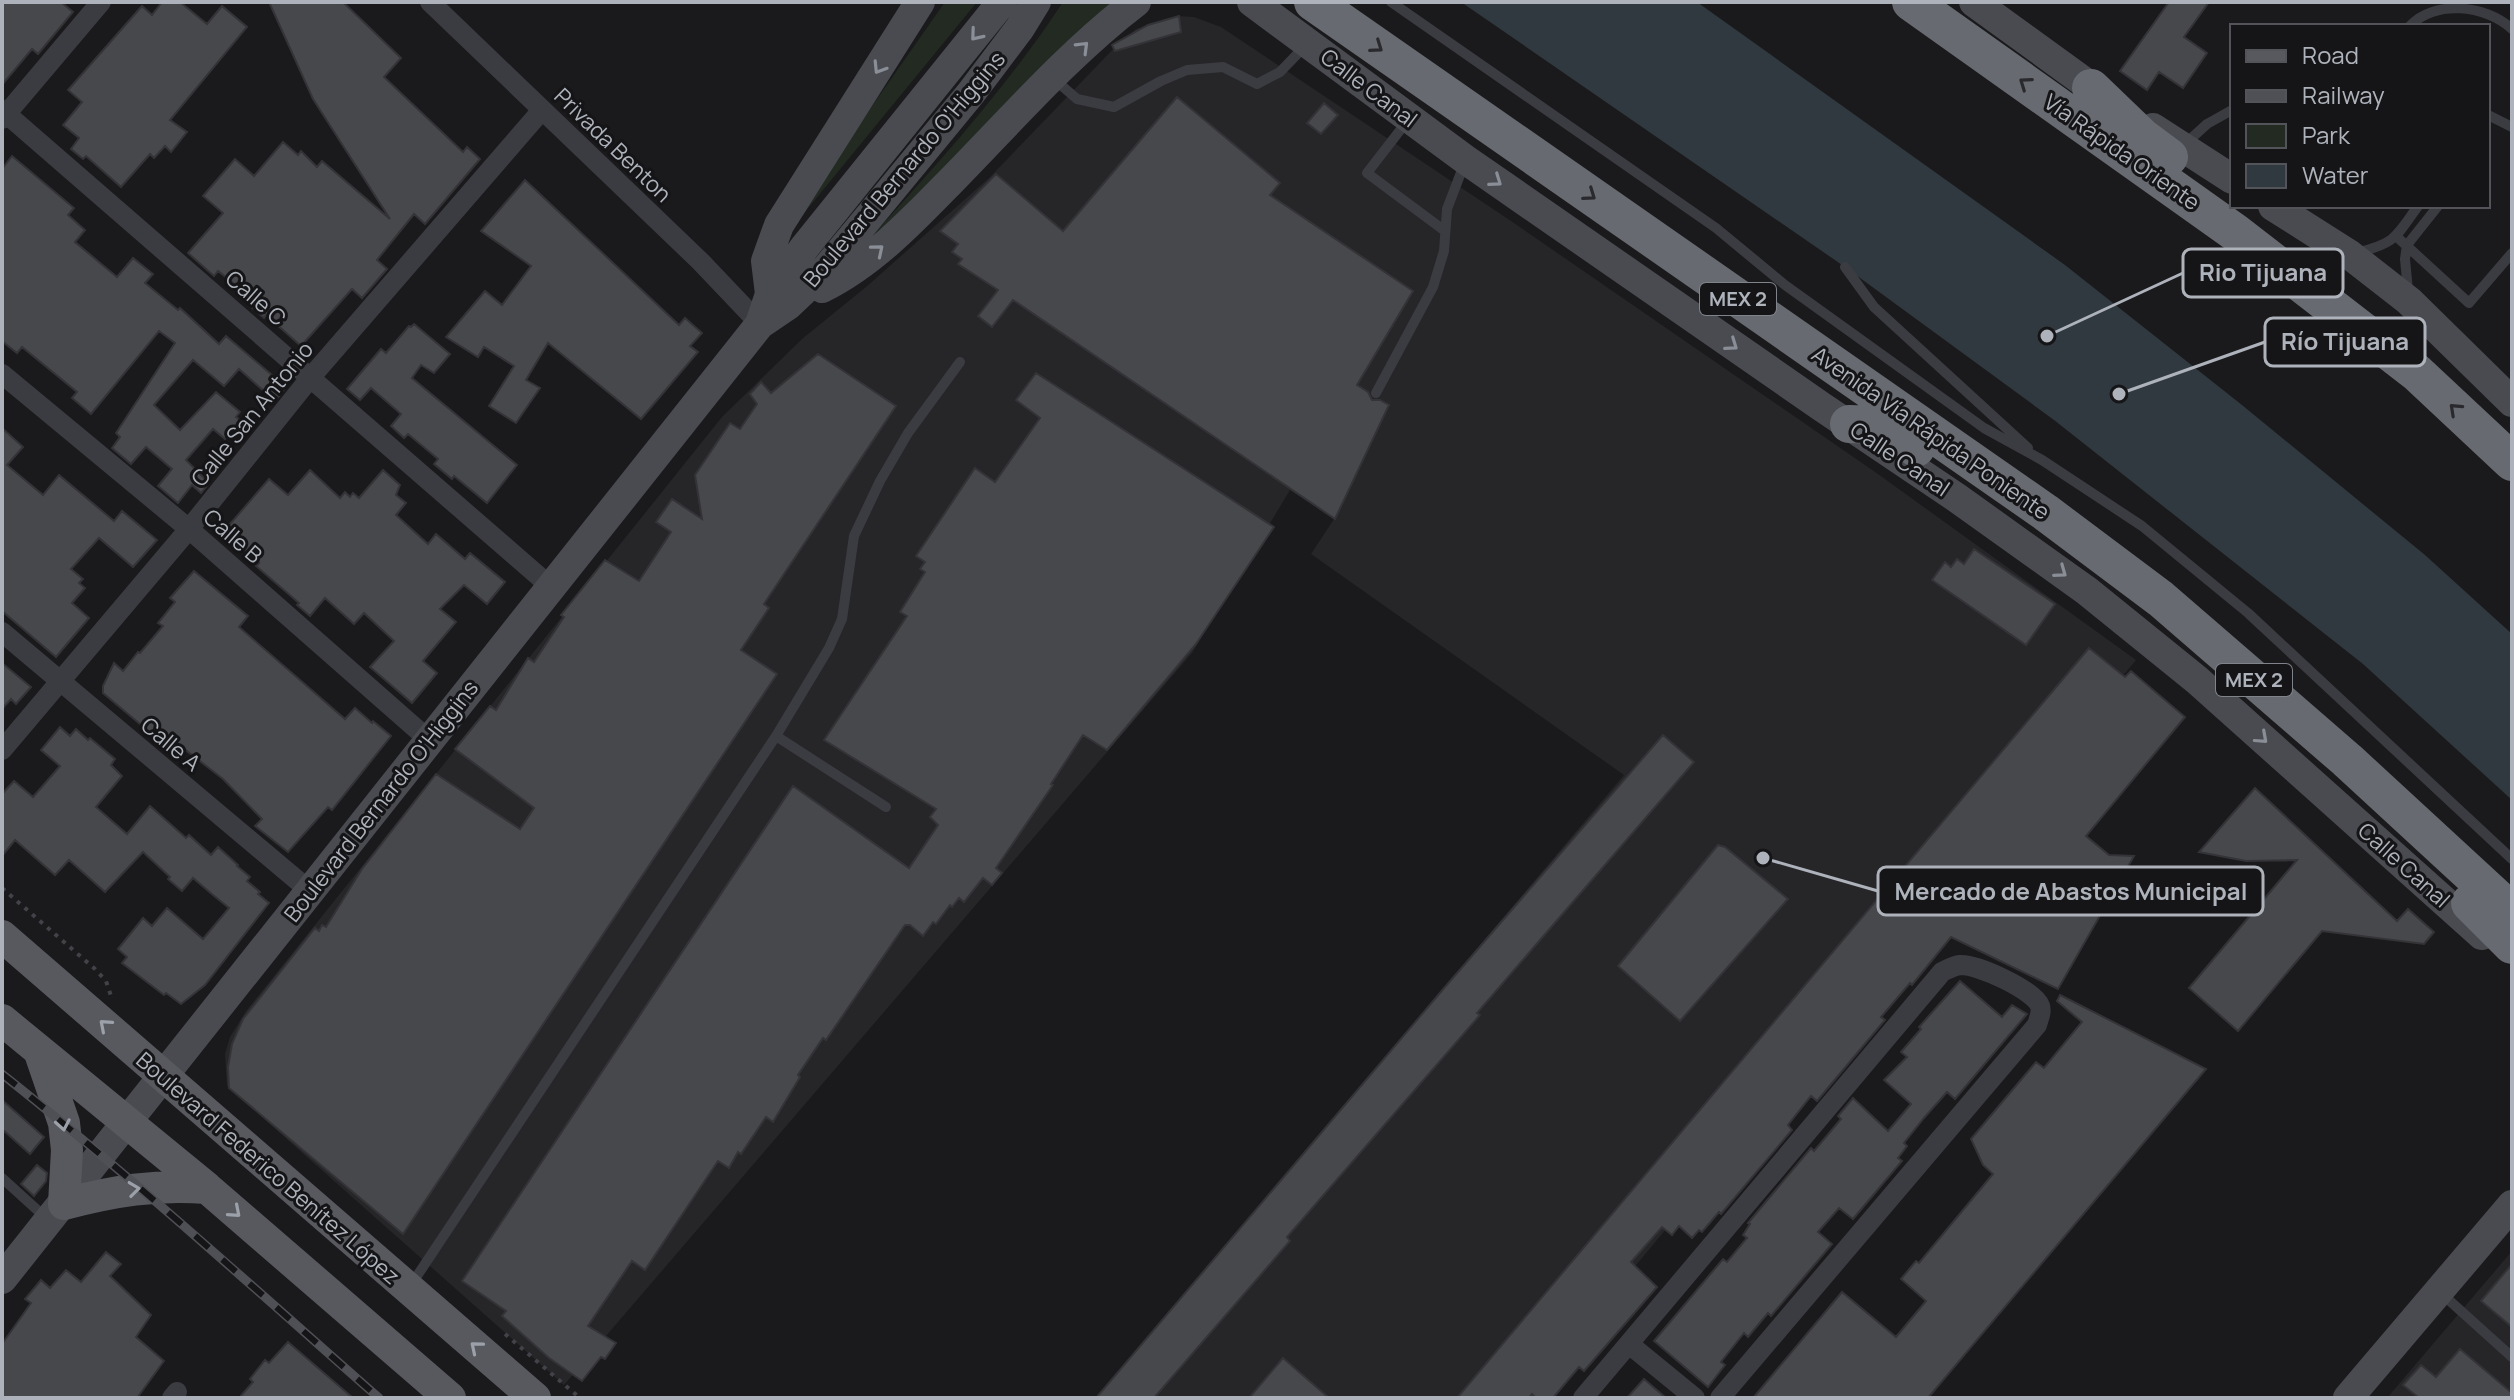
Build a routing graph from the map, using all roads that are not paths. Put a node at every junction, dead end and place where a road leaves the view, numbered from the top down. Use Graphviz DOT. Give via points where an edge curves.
graph roads {
  1 [pos="101,2"];
  2 [pos="430,2"];
  3 [pos="920,2"];
  4 [pos="1002,2"];
  5 [pos="1036,2"];
  6 [pos="1136,2"];
  7 [pos="1252,2"];
  8 [pos="1313,2"];
  9 [pos="1391,2"];
  10 [pos="1911,2"];
  11 [pos="1974,2"];
  12 [pos="2412,24"];
  13 [pos="2512,29"];
  14 [pos="1308,43"];
  15 [pos="1053,78"];
  16 [pos="2091,88"];
  17 [pos="542,110"];
  18 [pos="2230,111"];
  19 [pos="3,114"];
  20 [pos="2490,116"];
  21 [pos="1410,119"];
  22 [pos="2512,127"];
  23 [pos="2182,147"];
  24 [pos="1466,160"];
  25 [pos="2230,178"];
  26 [pos="2230,203"];
  27 [pos="2237,208"];
  28 [pos="2417,208"];
  29 [pos="2436,208"];
  30 [pos="2284,209"];
  31 [pos="1445,231"];
  32 [pos="2397,237"];
  33 [pos="2407,245"];
  34 [pos="2512,253"];
  35 [pos="2350,255"];
  36 [pos="1845,267"];
  37 [pos="779,299"];
  38 [pos="2409,301"];
  39 [pos="760,324"];
  40 [pos="960,362"];
  41 [pos="2417,373"];
  42 [pos="2,374"];
  43 [pos="311,377"];
  44 [pos="1376,393"];
  45 [pos="2512,402"];
  46 [pos="1849,424"];
  47 [pos="2042,460"];
  48 [pos="2512,462"];
  49 [pos="189,529"];
  50 [pos="550,586"];
  51 [pos="2161,599"];
  52 [pos="2,632"];
  53 [pos="61,682"];
  54 [pos="776,736"];
  55 [pos="429,740"];
  56 [pos="2,750"];
  57 [pos="2347,760"];
  58 [pos="886,807"];
  59 [pos="2512,859"];
  60 [pos="310,891"];
  61 [pos="2512,912"];
  62 [pos="2,936"];
  63 [pos="2512,945"];
  64 [pos="2512,961"];
  65 [pos="2,1020"];
  66 [pos="40,1051"];
  67 [pos="164,1076"];
  68 [pos="127,1122"];
  69 [pos="2,1178"];
  70 [pos="207,1188"];
  71 [pos="2512,1205"];
  72 [pos="57,1212"];
  73 [pos="2,1279"];
  74 [pos="407,1289"];
  75 [pos="2439,1292"];
  76 [pos="1629,1344"];
  77 [pos="2512,1357"];
  78 [pos="450,1398"];
  79 [pos="535,1398"];
  80 [pos="1583,1398"];
  81 [pos="1695,1398"];
  82 [pos="1720,1398"];
  83 [pos="2348,1398"];
  1 -- 19 [label="street"];
  2 -- 17 [label="street, Privada Benton"];
  3 -- 37 [label="main road, one-way" via="779,225 766,261"];
  4 -- 37 [label="main road, Boulevard Bernardo O'Higgins, one-way" via="804,248"];
  5 -- 37 [label="main road, Boulevard Bernardo O'Higgins" via="971,93 836,258"];
  15 -- 6 [label="main road, one-way"];
  7 -- 14 [label="main road, Calle Canal"];
  8 -- 51 [label="highway, Avenida Vía Rápida Poniente / MEX 2, one-way" via="2045,512"];
  9 -- 47 [label="lane" via="1716,228 1785,285 1984,428"];
  41 -- 10 [label="highway, Vía Rápida Oriente, one-way" via="2236,233"];
  11 -- 16 [label="main road"];
  12 -- 13 [label="lane" via="2427,9 2448,3 2477,7"];
  14 -- 15 [label="lane" via="1280,72 1257,84 1223,67 1187,70 1114,107 1077,99"];
  14 -- 21 [label="main road, Calle Canal"];
  37 -- 15 [label="main road, one-way" via="832,283 877,251"];
  16 -- 23 [label="main road"];
  16 -- 26 [label="highway" via="2142,137"];
  17 -- 39 [label="street, Privada Benton"];
  17 -- 43 [label="street, Calle San Antonio"];
  18 -- 23 [label="lane"];
  19 -- 43 [label="street, Calle C"];
  20 -- 22 [label="lane"];
  21 -- 24 [label="main road, Calle Canal"];
  21 -- 31 [label="lane" via="1367,173"];
  23 -- 25 [label="main road"];
  24 -- 31 [label="lane" via="1447,209"];
  24 -- 46 [label="main road, Calle Canal, one-way"];
  27 -- 41 [label="highway" via="2356,299 2394,335"];
  28 -- 32 [label="lane"];
  29 -- 33 [label="lane"];
  30 -- 35 [label="main road"];
  31 -- 44 [label="lane" via="1433,287"];
  32 -- 33 [label="lane"];
  32 -- 35 [label="lane"];
  33 -- 34 [label="lane" via="2469,303"];
  33 -- 38 [label="lane"];
  35 -- 38 [label="main road"];
  36 -- 47 [label="lane" via="1874,307"];
  37 -- 39 [label="main road, Boulevard Bernardo O'Higgins"];
  38 -- 45 [label="main road"];
  39 -- 50 [label="main road, Boulevard Bernardo O'Higgins"];
  40 -- 54 [label="lane" via="880,481 854,536 842,619"];
  48 -- 41 [label="highway, Vía Rápida Oriente, one-way"];
  42 -- 49 [label="street, Calle B"];
  43 -- 49 [label="street, Calle San Antonio"];
  43 -- 50 [label="street, Calle C"];
  46 -- 51 [label="highway" via="1881,425 2126,589"];
  46 -- 64 [label="main road, Calle Canal, one-way" via="2149,640"];
  47 -- 59 [label="lane" via="2142,526 2248,613"];
  49 -- 53 [label="street, Calle San Antonio"];
  49 -- 55 [label="street, Calle B"];
  50 -- 55 [label="main road, Boulevard Bernardo O'Higgins"];
  51 -- 57 [label="highway, Avenida Vía Rápida Poniente / MEX 2"];
  52 -- 53 [label="street, Calle A"];
  53 -- 56 [label="street, Calle San Antonio"];
  53 -- 60 [label="street, Calle A"];
  54 -- 58 [label="lane"];
  54 -- 74 [label="lane"];
  55 -- 60 [label="main road, Boulevard Bernardo O'Higgins"];
  57 -- 61 [label="highway, Avenida Vía Rápida Poniente / MEX 2"];
  57 -- 63 [label="highway" via="2369,803"];
  60 -- 67 [label="main road, Boulevard Bernardo O'Higgins"];
  67 -- 62 [label="main road, Boulevard Federico Benítez López, one-way"];
  65 -- 66 [label="main road"];
  66 -- 68 [label="main road"];
  66 -- 72 [label="main road, one-way" via="64,1123 67,1150"];
  67 -- 68 [label="main road, Boulevard Bernardo O'Higgins"];
  67 -- 74 [label="main road, Boulevard Federico Benítez López"];
  68 -- 70 [label="main road"];
  68 -- 72 [label="main road, Boulevard Bernardo O'Higgins"];
  69 -- 72 [label="lane"];
  72 -- 70 [label="main road, one-way" via="97,1195 169,1185"];
  70 -- 78 [label="main road, one-way"];
  71 -- 75 [label="main road"];
  72 -- 73 [label="main road, Boulevard Bernardo O'Higgins"];
  79 -- 74 [label="main road, Boulevard Federico Benítez López, one-way"];
  75 -- 77 [label="lane"];
  75 -- 83 [label="main road"];
  76 -- 80 [label="street"];
  76 -- 81 [label="street"];
  76 -- 82 [label="street" via="1942,972 1977,966 2028,993 2041,1009 2037,1025"];
}
